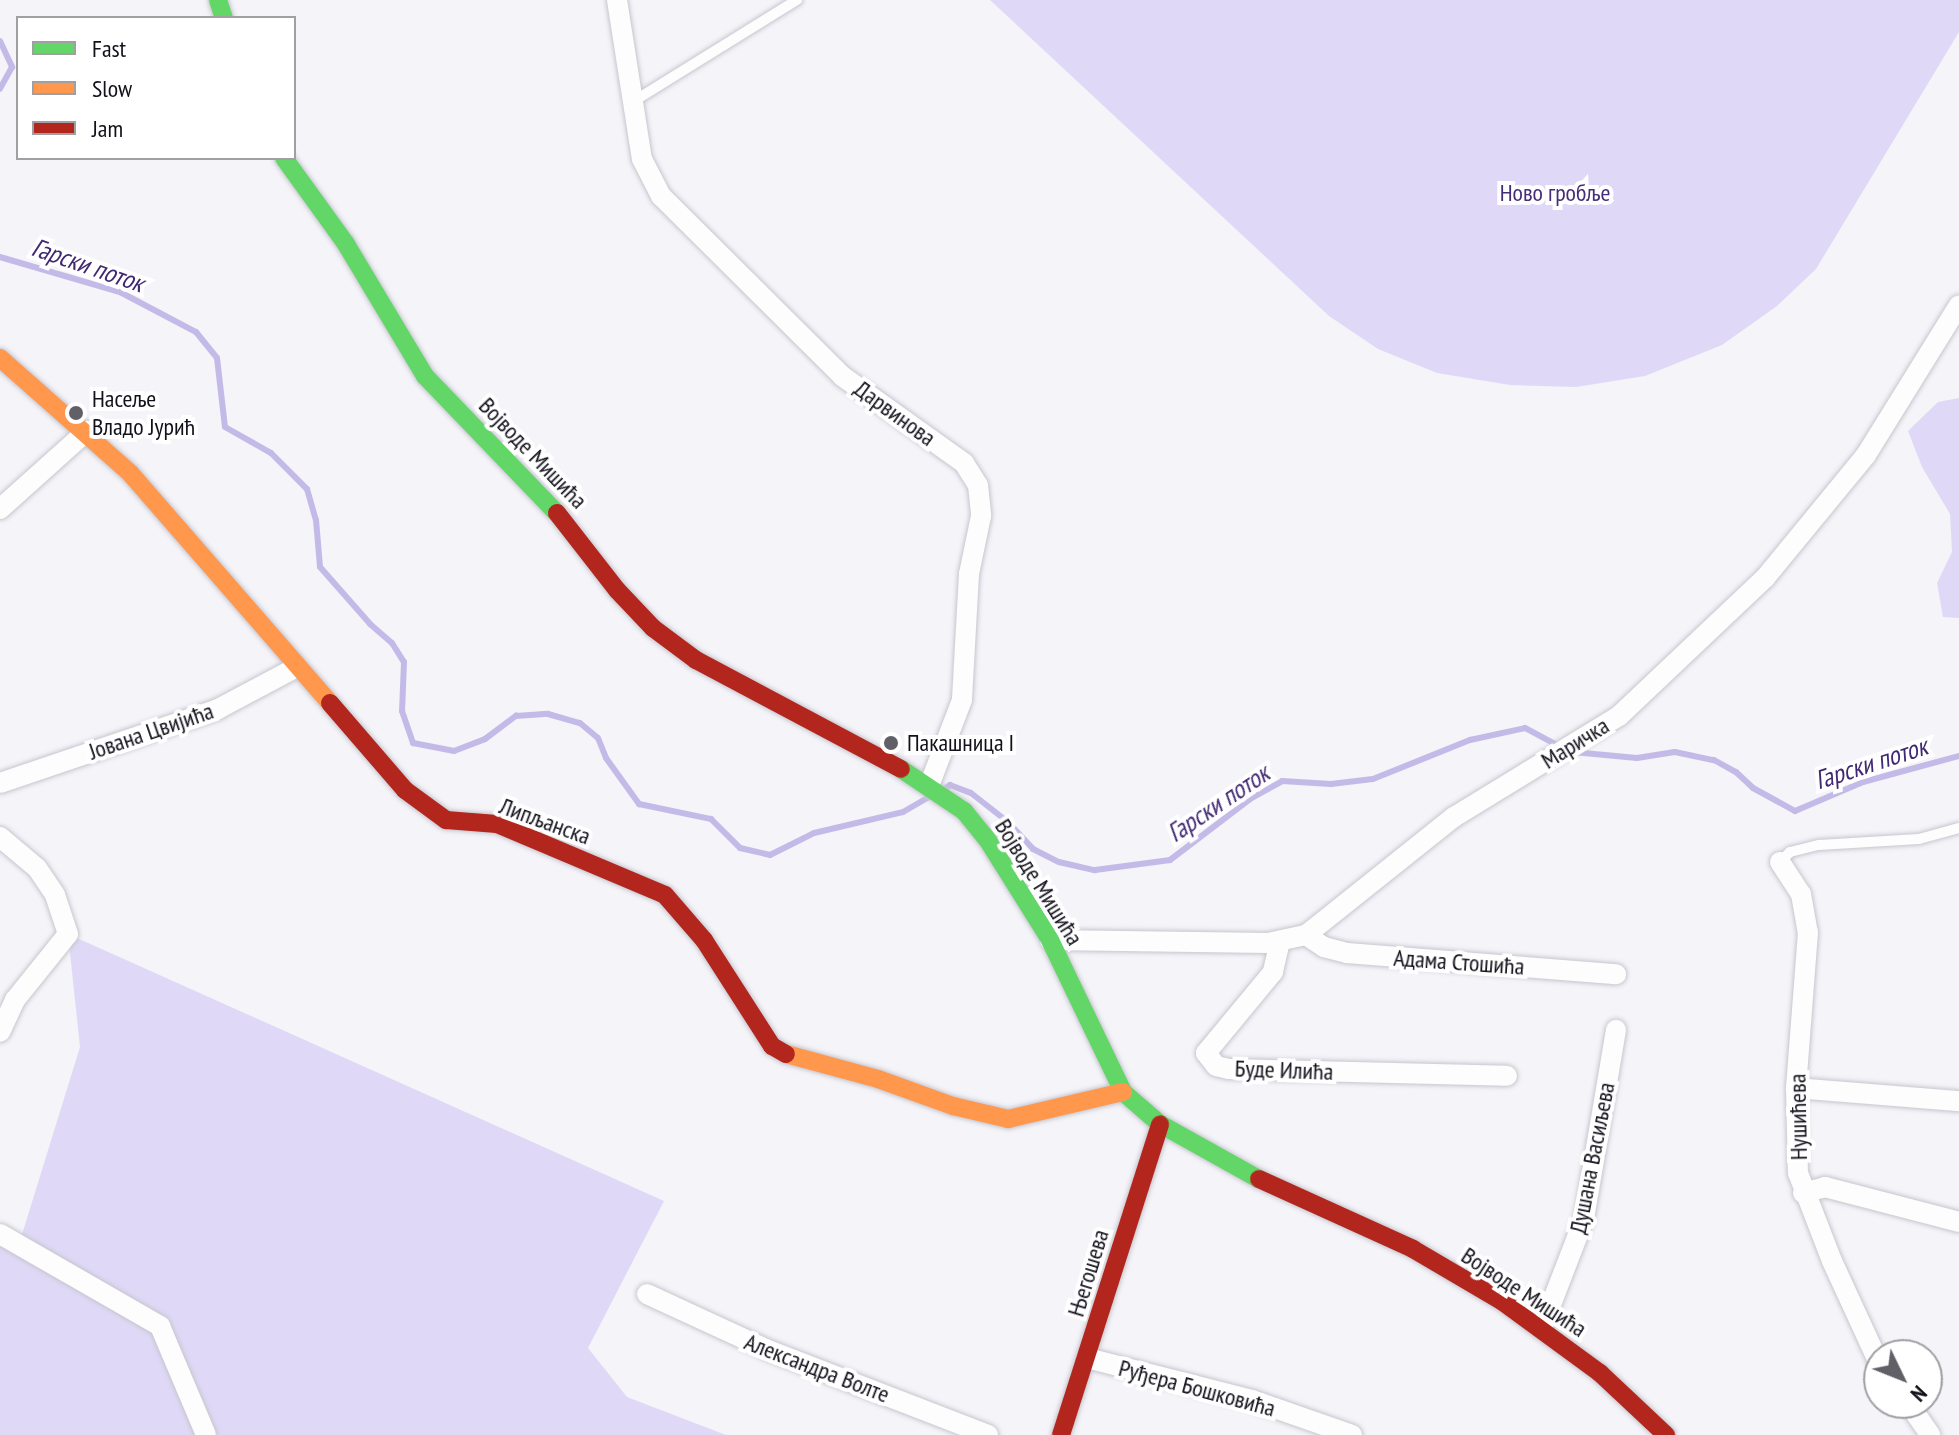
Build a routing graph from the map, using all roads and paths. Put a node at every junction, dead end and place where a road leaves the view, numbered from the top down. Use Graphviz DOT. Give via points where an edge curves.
graph roads {
  1 [pos="617,0"];
  2 [pos="797,0"];
  3 [pos="634,101"];
  4 [pos="285,160"];
  5 [pos="1959,305"];
  6 [pos="0,358"];
  7 [pos="87,431"];
  8 [pos="0,509"];
  9 [pos="297,667"];
  10 [pos="923,782"];
  11 [pos="0,783"];
  12 [pos="1959,828"];
  13 [pos="0,837"];
  14 [pos="1780,862"];
  15 [pos="1306,935"];
  16 [pos="1050,940"];
  17 [pos="1280,941"];
  18 [pos="1616,974"];
  19 [pos="1616,1030"];
  20 [pos="0,1032"];
  21 [pos="1507,1076"];
  22 [pos="1796,1088"];
  23 [pos="1123,1092"];
  24 [pos="1959,1101"];
  25 [pos="1160,1124"];
  26 [pos="1803,1193"];
  27 [pos="1959,1222"];
  28 [pos="0,1234"];
  29 [pos="647,1294"];
  30 [pos="1542,1328"];
  31 [pos="1868,1339"];
  32 [pos="1087,1358"];
  33 [pos="206,1435"];
  34 [pos="988,1435"];
  35 [pos="1061,1435"];
  36 [pos="1352,1435"];
  37 [pos="1666,1435"];
  1 -- 3 [label="street, Дарвинова"];
  2 -- 3 [label="lane"];
  3 -- 10 [label="street, Дарвинова" via="642,159 661,196 842,376 973,473 981,516 969,574 962,700"];
  4 -- 10 [label="street, Војводе Мишића" via="346,244 425,376 572,529 653,628 696,660"];
  5 -- 15 [label="street, Маричка" via="1866,455 1765,578 1619,716 1454,817"];
  6 -- 7 [label="street, Липљанска"];
  7 -- 8 [label="street"];
  7 -- 9 [label="street, Липљанска" via="140,484"];
  9 -- 11 [label="street, Јована Цвијића" via="218,709"];
  9 -- 23 [label="street, Липљанска" via="405,790 446,820 497,824 665,895 704,940 772,1046 783,1053 1008,1119"];
  10 -- 16 [label="street, Војводе Мишића" via="964,811 987,839"];
  12 -- 14 [label="lane" via="1919,839 1819,845 1790,852"];
  13 -- 20 [label="street" via="37,868 55,895 68,934 15,1000"];
  14 -- 22 [label="street, Нушићева" via="1801,894 1808,932"];
  15 -- 17 [label="street, Маричка"];
  15 -- 18 [label="street, Адама Стошића" via="1347,953"];
  16 -- 17 [label="street, Маричка"];
  16 -- 23 [label="street, Војводе Мишића"];
  17 -- 21 [label="street, Буде Илића" via="1273,972 1206,1053 1216,1066"];
  19 -- 30 [label="street, Душана Васиљева" via="1584,1219"];
  22 -- 24 [label="street"];
  22 -- 26 [label="street, Нушићева"];
  23 -- 25 [label="street, Војводе Мишића"];
  25 -- 30 [label="street, Војводе Мишића" via="1235,1168 1413,1249"];
  25 -- 32 [label="street, Његошева"];
  26 -- 27 [label="street" via="1825,1187"];
  26 -- 31 [label="street, Нушићева"];
  28 -- 33 [label="street" via="160,1326"];
  29 -- 34 [label="street, Александра Волте" via="768,1350"];
  30 -- 37 [label="street, Војводе Мишића"];
  32 -- 35 [label="street, Његошева"];
  32 -- 36 [label="street, Руђера Бошковића" via="1252,1400"];
}
